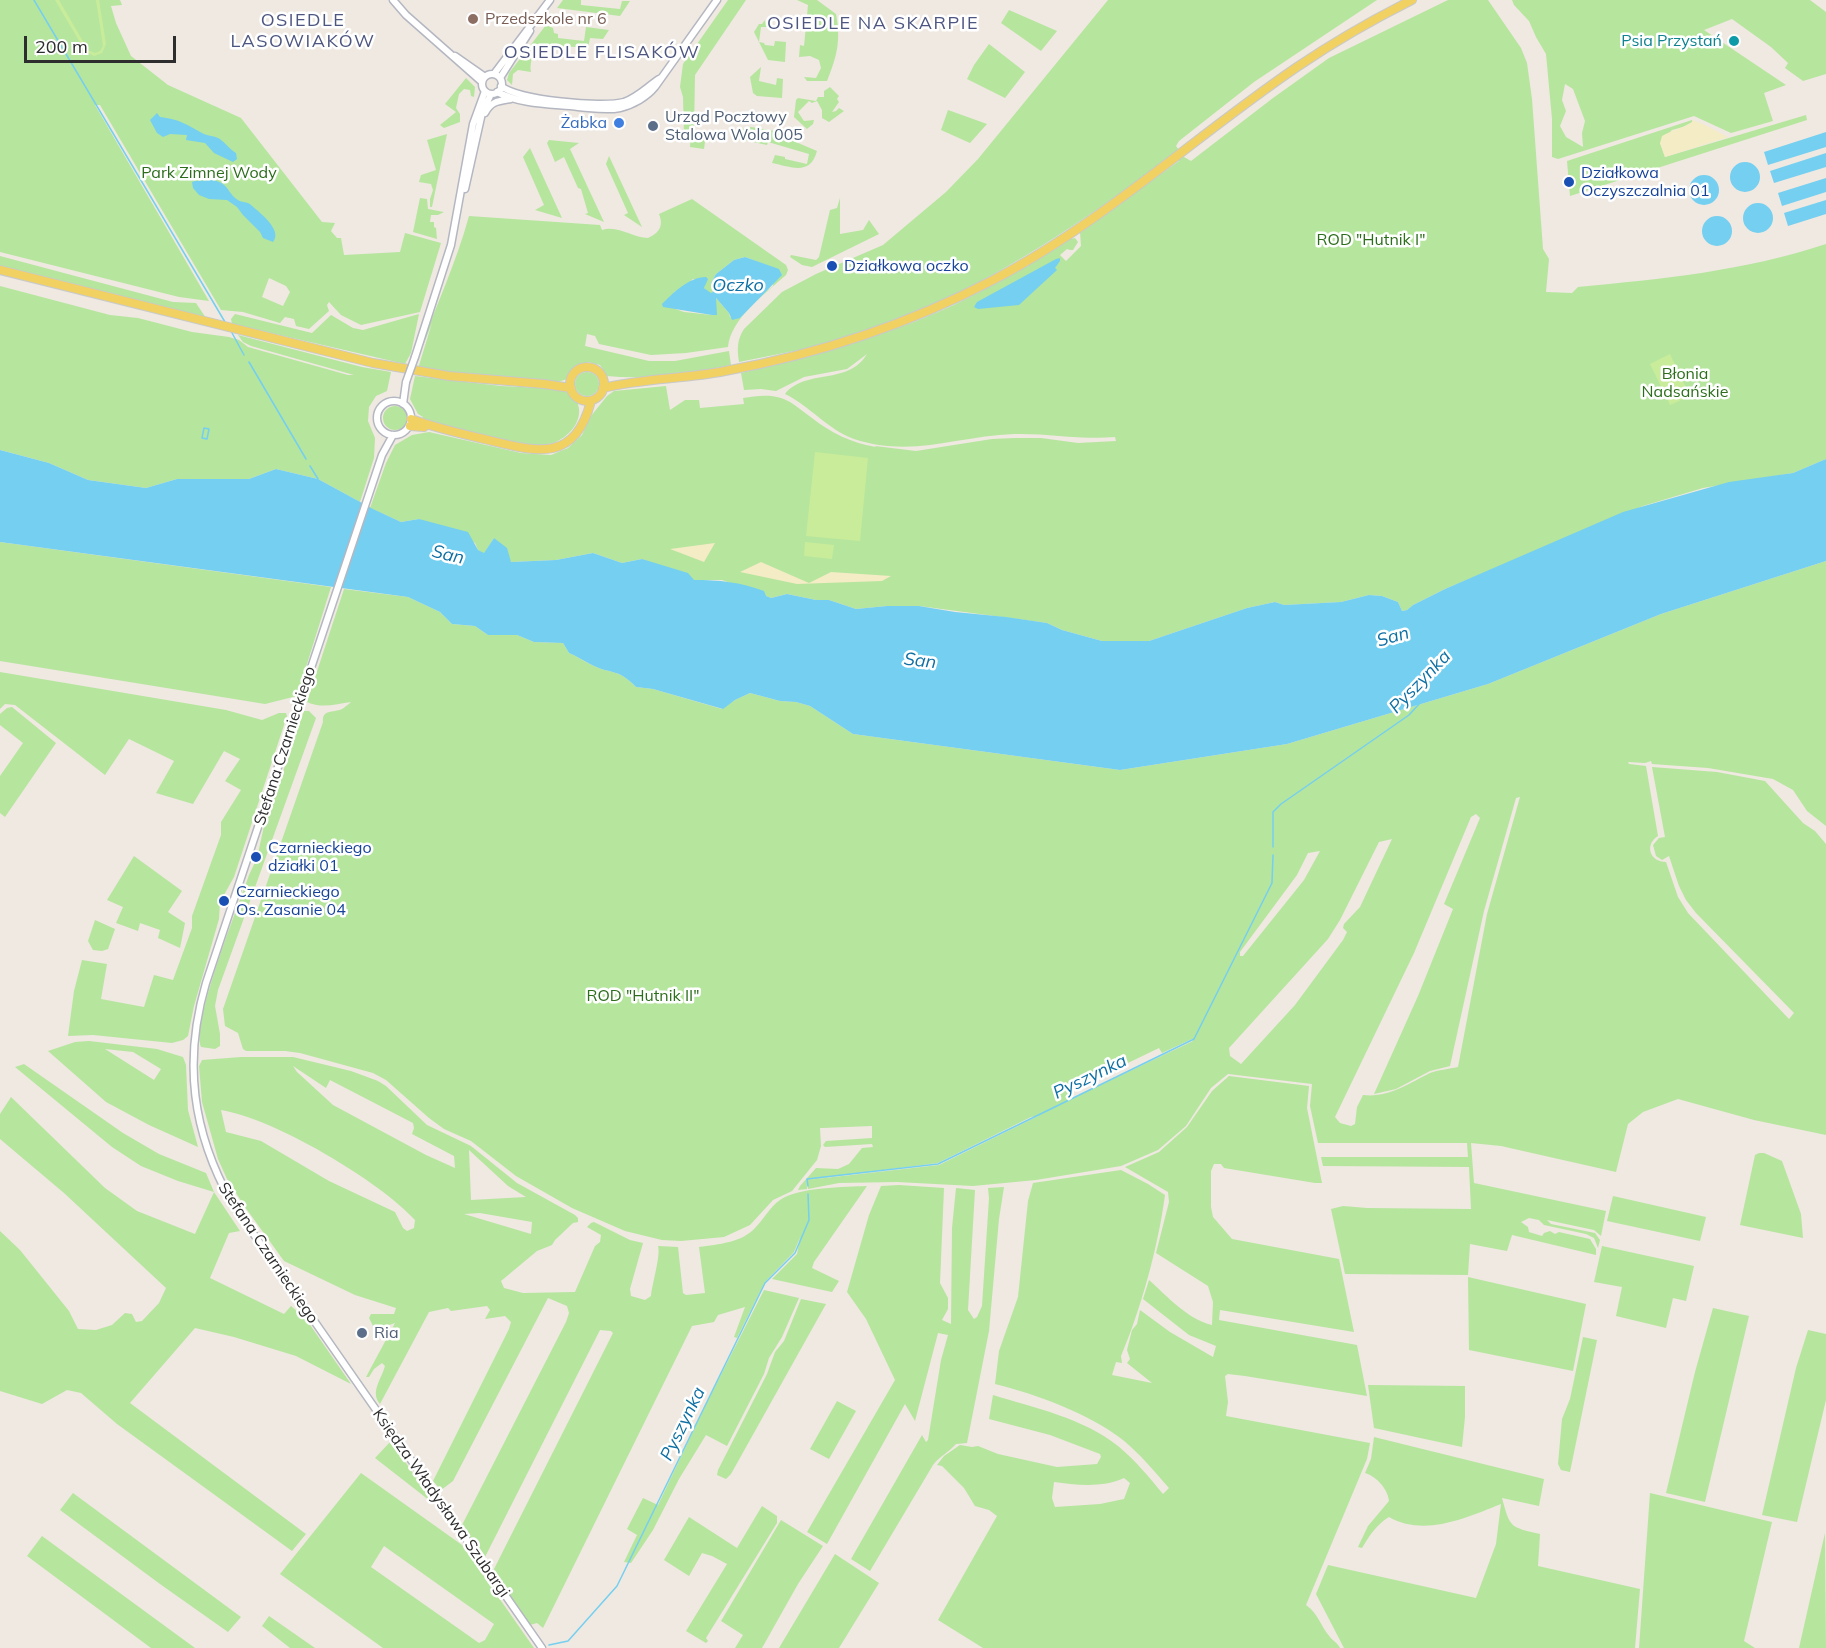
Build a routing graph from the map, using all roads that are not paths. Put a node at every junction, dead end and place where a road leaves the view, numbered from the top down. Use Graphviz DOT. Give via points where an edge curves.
graph roads {
  1 [pos="393,0"];
  2 [pos="550,0"];
  3 [pos="717,0"];
  4 [pos="1412,0"];
  5 [pos="497,76"];
  6 [pos="659,79"];
  7 [pos="484,80"];
  8 [pos="501,86"];
  9 [pos="491,92"];
  10 [pos="512,99"];
  11 [pos="480,121"];
  12 [pos="460,204"];
  13 [pos="0,270"];
  14 [pos="571,384"];
  15 [pos="603,384"];
  16 [pos="587,401"];
  17 [pos="400,402"];
  18 [pos="410,422"];
  19 [pos="389,434"];
  20 [pos="340,1358"];
  21 [pos="542,1648"];
  1 -- 7 [label="street"];
  2 -- 5 [label="street"];
  3 -- 6 [label="street"];
  4 -- 15 [label="main road" via="1310,58 1061,241 962,296 862,337 802,354 725,371"];
  5 -- 7 [label="street"];
  5 -- 8 [label="street"];
  6 -- 8 [label="street" via="632,98 608,104 522,95"];
  6 -- 10 [label="street" via="648,94 621,108"];
  7 -- 9 [label="street"];
  8 -- 9 [label="street"];
  9 -- 10 [label="street"];
  9 -- 11 [label="street"];
  9 -- 12 [label="street" via="473,124"];
  10 -- 11 [label="street" via="492,103"];
  11 -- 12 [label="street"];
  12 -- 17 [label="street, bridge" via="447,259"];
  13 -- 14 [label="main road" via="343,357 417,372 476,380"];
  14 -- 15 [label="main road" via="577,371 587,368 597,371"];
  14 -- 16 [label="main road" via="574,395"];
  15 -- 16 [label="main road" via="598,397"];
  16 -- 18 [label="main road" via="587,415 580,426 561,445 547,450 536,451"];
  17 -- 18 [label="street" via="409,410"];
  17 -- 19 [label="street" via="386,404 378,413 379,424"];
  18 -- 19 [label="street" via="403,433"];
  19 -- 20 [label="street, Stefana Czarnieckiego" via="200,1003 194,1037 194,1087 202,1136 212,1164 240,1215"];
  20 -- 21 [label="street, Księdza Władysława Szubargi"];
}
